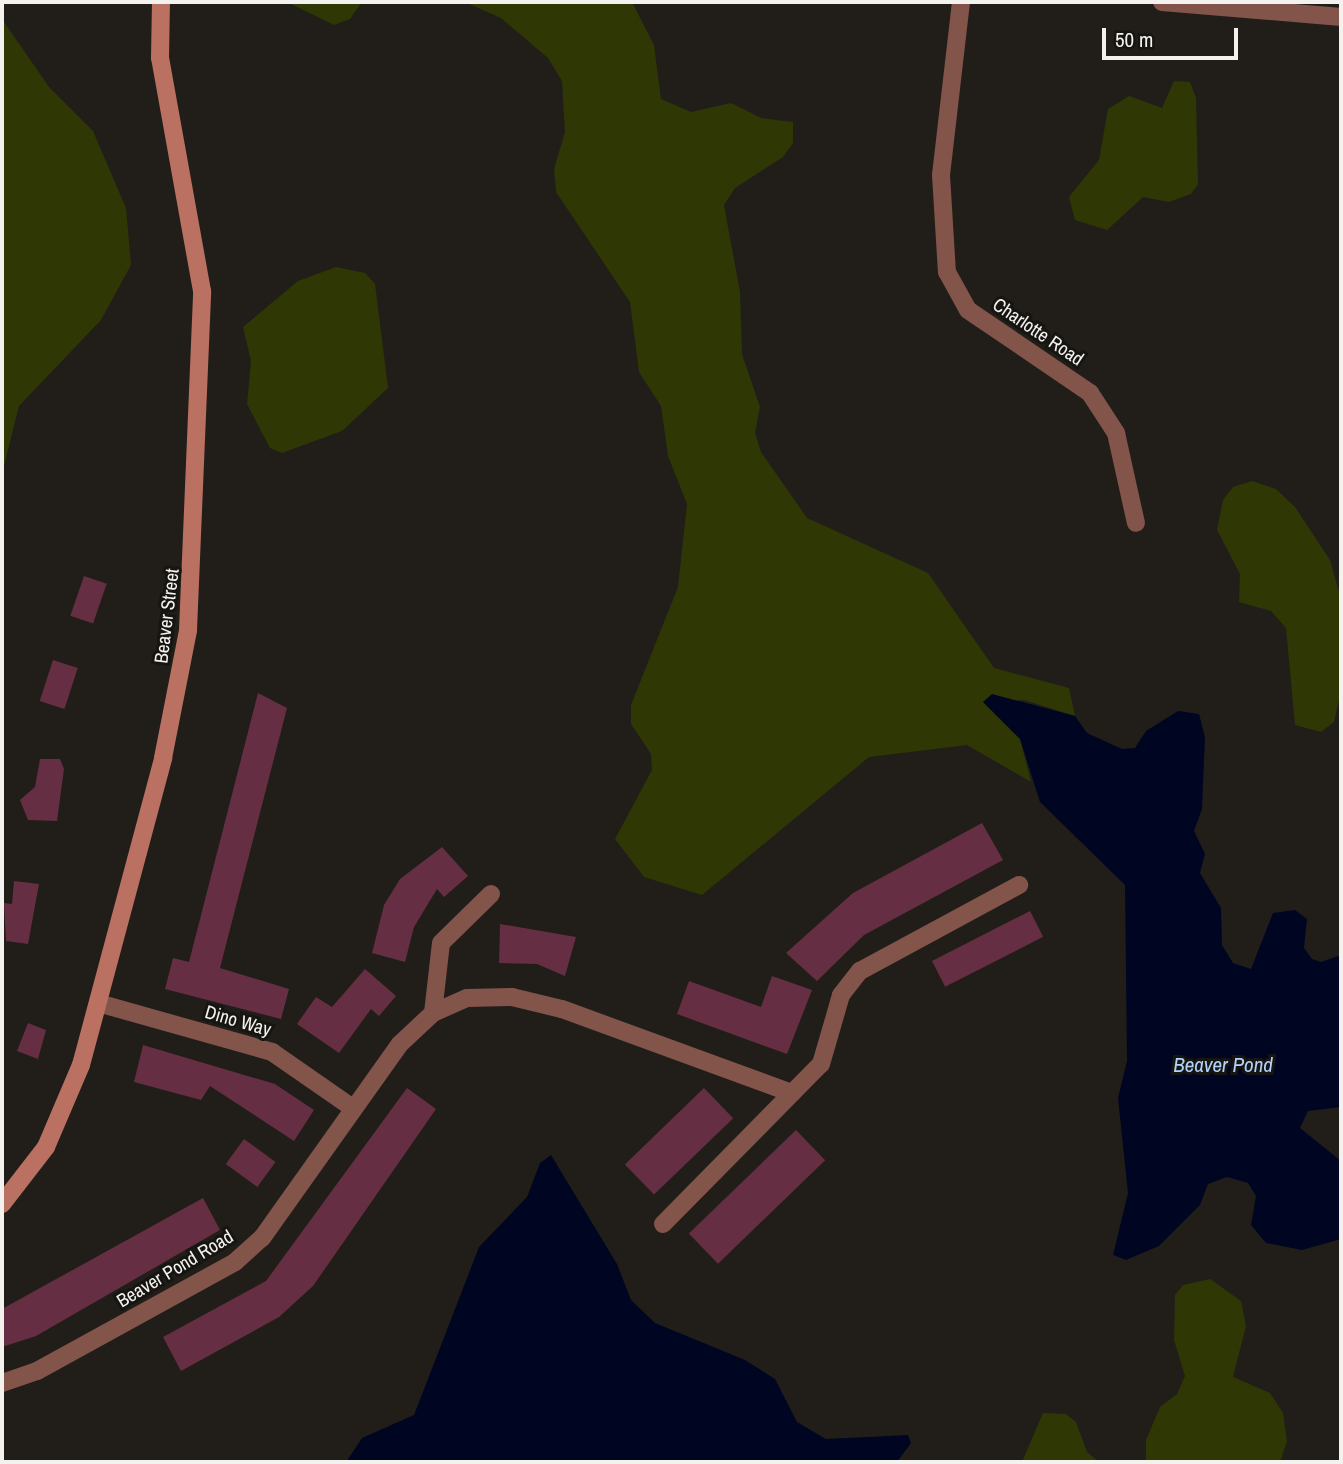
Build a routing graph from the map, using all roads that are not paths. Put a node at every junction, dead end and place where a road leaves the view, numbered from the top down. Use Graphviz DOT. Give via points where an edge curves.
graph roads {
  1 [pos="161,2"];
  2 [pos="961,2"];
  3 [pos="1162,2"];
  4 [pos="1341,17"];
  5 [pos="1136,523"];
  6 [pos="1019,885"];
  7 [pos="491,894"];
  8 [pos="98,1003"];
  9 [pos="433,1013"];
  10 [pos="792,1093"];
  11 [pos="353,1108"];
  12 [pos="2,1204"];
  13 [pos="663,1224"];
  14 [pos="2,1383"];
  1 -- 8 [label="street, Beaver Street" via="160,58 202,291 194,580 178,690"];
  2 -- 5 [label="street, Charlotte Road" via="942,175 947,272 968,310 1090,393 1116,433"];
  3 -- 4 [label="street"];
  6 -- 10 [label="street" via="860,971 841,995 821,1064"];
  7 -- 9 [label="street" via="441,943"];
  8 -- 11 [label="street, Dino Way" via="272,1052"];
  8 -- 12 [label="street, Beaver Street" via="64,1111 46,1147"];
  9 -- 10 [label="street" via="467,998 512,997"];
  9 -- 11 [label="street, Beaver Pond Road"];
  10 -- 13 [label="street"];
  11 -- 14 [label="street, Beaver Pond Road" via="262,1238 235,1262 37,1371"];
}
